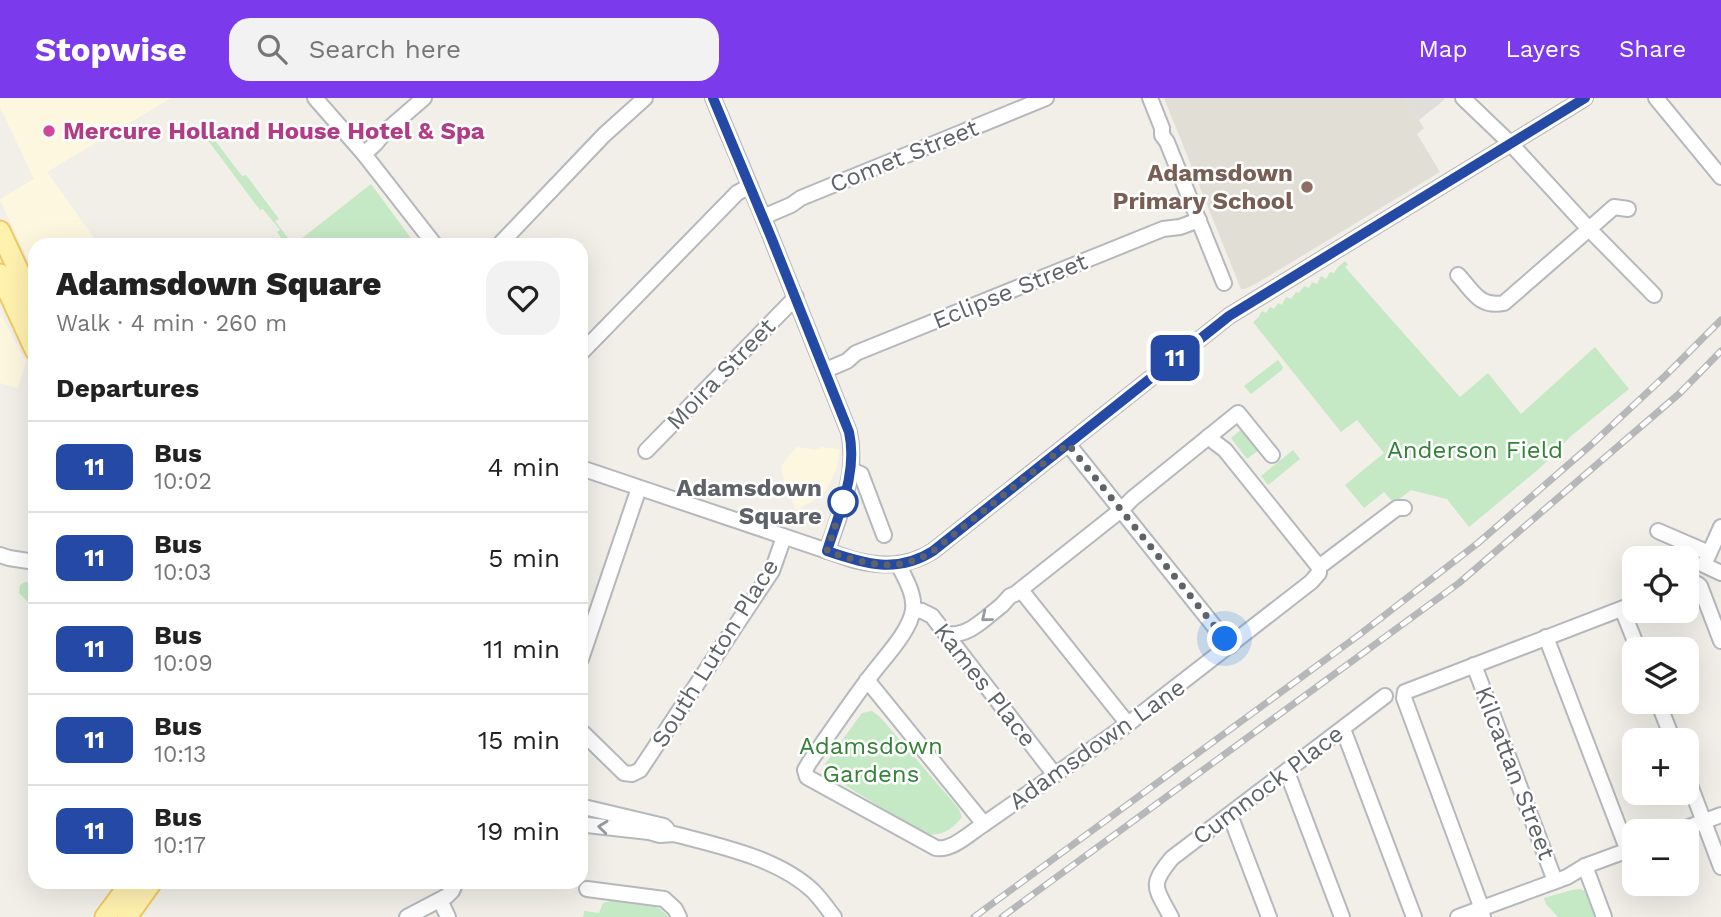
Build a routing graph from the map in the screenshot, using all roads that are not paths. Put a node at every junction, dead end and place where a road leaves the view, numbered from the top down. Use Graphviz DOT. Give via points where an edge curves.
graph roads {
  1 [pos="315,98"];
  2 [pos="424,98"];
  3 [pos="645,98"];
  4 [pos="713,98"];
  5 [pos="1046,98"];
  6 [pos="1150,98"];
  7 [pos="1463,98"];
  8 [pos="1585,98"];
  9 [pos="1656,98"];
  10 [pos="1511,144"];
  11 [pos="364,154"];
  12 [pos="1721,177"];
  13 [pos="750,186"];
  14 [pos="1628,209"];
  15 [pos="763,217"];
  16 [pos="1199,220"];
  17 [pos="1589,229"];
  18 [pos="0,231"];
  19 [pos="430,238"];
  20 [pos="506,238"];
  21 [pos="0,274"];
  22 [pos="1458,275"];
  23 [pos="1223,283"];
  24 [pos="28,291"];
  25 [pos="1654,295"];
  26 [pos="796,298"];
  27 [pos="28,335"];
  28 [pos="588,346"];
  29 [pos="825,370"];
  30 [pos="1208,437"];
  31 [pos="1068,444"];
  32 [pos="646,451"];
  33 [pos="1272,455"];
  34 [pos="588,470"];
  35 [pos="851,470"];
  36 [pos="639,488"];
  37 [pos="1404,508"];
  38 [pos="1121,510"];
  39 [pos="1721,527"];
  40 [pos="1658,531"];
  41 [pos="884,535"];
  42 [pos="784,537"];
  43 [pos="827,551"];
  44 [pos="0,555"];
  45 [pos="1707,559"];
  46 [pos="28,561"];
  47 [pos="898,564"];
  48 [pos="1319,567"];
  49 [pos="1721,573"];
  50 [pos="1699,586"];
  51 [pos="1021,590"];
  52 [pos="1622,609"];
  53 [pos="913,610"];
  54 [pos="946,634"];
  55 [pos="1546,637"];
  56 [pos="588,638"];
  57 [pos="1721,641"];
  58 [pos="1230,646"];
  59 [pos="1474,665"];
  60 [pos="867,680"];
  61 [pos="1385,696"];
  62 [pos="1128,724"];
  63 [pos="1343,729"];
  64 [pos="588,738"];
  65 [pos="1287,772"];
  66 [pos="1055,775"];
  67 [pos="1698,805"];
  68 [pos="588,808"];
  69 [pos="1230,814"];
  70 [pos="1721,815"];
  71 [pos="1704,821"];
  72 [pos="1699,823"];
  73 [pos="984,824"];
  74 [pos="588,825"];
  75 [pos="1622,827"];
  76 [pos="674,834"];
  77 [pos="1622,852"];
  78 [pos="1585,866"];
  79 [pos="1721,867"];
  80 [pos="1555,881"];
  81 [pos="126,889"];
  82 [pos="147,889"];
  83 [pos="453,889"];
  84 [pos="587,889"];
  85 [pos="440,900"];
  86 [pos="1482,913"];
  87 [pos="105,917"];
  88 [pos="127,917"];
  89 [pos="407,917"];
  90 [pos="448,917"];
  91 [pos="679,917"];
  92 [pos="834,917"];
  93 [pos="1171,917"];
  94 [pos="1269,917"];
  95 [pos="1342,917"];
  96 [pos="1415,917"];
  97 [pos="1458,917"];
  98 [pos="1604,917"];
  1 -- 11 [label="street"];
  2 -- 11 [label="street"];
  3 -- 20 [label="street"];
  4 -- 13 [label="street"];
  5 -- 15 [label="street, Comet Street"];
  6 -- 16 [label="street"];
  7 -- 10 [label="street"];
  8 -- 10 [label="street"];
  9 -- 12 [label="street"];
  10 -- 17 [label="street"];
  10 -- 31 [label="street" via="1229,316"];
  11 -- 19 [label="street"];
  13 -- 15 [label="street"];
  13 -- 28 [label="street" via="737,193"];
  14 -- 17 [label="street" via="1614,207"];
  15 -- 26 [label="street"];
  16 -- 23 [label="street"];
  16 -- 29 [label="street, Eclipse Street" via="1163,229 856,353"];
  17 -- 22 [label="street" via="1504,303 1483,303"];
  17 -- 25 [label="street"];
  18 -- 24 [label="main road"];
  21 -- 27 [label="main road"];
  26 -- 29 [label="street"];
  26 -- 32 [label="street, Moira Street"];
  29 -- 35 [label="street" via="849,432"];
  30 -- 33 [label="street" via="1238,413"];
  30 -- 38 [label="street"];
  30 -- 48 [label="street" via="1225,450"];
  31 -- 38 [label="street"];
  31 -- 47 [label="street" via="933,551"];
  34 -- 36 [label="street"];
  35 -- 41 [label="street" via="861,474"];
  35 -- 43 [label="street"];
  36 -- 42 [label="street"];
  36 -- 56 [label="street"];
  37 -- 48 [label="street, Adamsdown Lane" via="1397,508"];
  38 -- 51 [label="street"];
  38 -- 58 [label="street"];
  39 -- 45 [label="street"];
  40 -- 45 [label="street"];
  42 -- 43 [label="street"];
  42 -- 64 [label="street, South Luton Place" via="772,570 642,767 624,773"];
  43 -- 47 [label="street" via="867,563"];
  44 -- 46 [label="street"];
  45 -- 49 [label="street"];
  47 -- 53 [label="street, Kames Place"];
  48 -- 58 [label="street, Adamsdown Lane" via="1311,582"];
  50 -- 57 [label="street"];
  51 -- 54 [label="street, one-way" via="972,629"];
  51 -- 62 [label="street"];
  52 -- 55 [label="street"];
  53 -- 54 [label="street, Kames Place" via="932,616"];
  53 -- 60 [label="street" via="904,632"];
  54 -- 66 [label="street, Kames Place"];
  55 -- 59 [label="street"];
  55 -- 75 [label="street"];
  58 -- 62 [label="street, Adamsdown Lane"];
  59 -- 80 [label="street, Kilcattan Street"];
  59 -- 86 [label="street" via="1408,690 1404,698"];
  60 -- 73 [label="street"];
  60 -- 73 [label="street" via="810,763 807,777 936,848 951,846"];
  61 -- 63 [label="street, Cumnock Place"];
  62 -- 66 [label="street, Adamsdown Lane"];
  63 -- 65 [label="street, Cumnock Place"];
  63 -- 96 [label="street"];
  65 -- 69 [label="street, Cumnock Place"];
  65 -- 95 [label="street"];
  66 -- 73 [label="street, Adamsdown Lane"];
  67 -- 71 [label="street"];
  68 -- 76 [label="street" via="664,826"];
  69 -- 93 [label="street, Cumnock Place" via="1172,858 1157,879 1156,889"];
  69 -- 94 [label="street"];
  70 -- 71 [label="street"];
  71 -- 72 [label="street"];
  71 -- 79 [label="street"];
  76 -- 74 [label="street, one-way"];
  76 -- 92 [label="street" via="771,863 799,879"];
  77 -- 78 [label="street"];
  78 -- 80 [label="street"];
  78 -- 98 [label="street"];
  80 -- 86 [label="street"];
  81 -- 87 [label="main road"];
  82 -- 88 [label="main road"];
  83 -- 85 [label="street"];
  84 -- 91 [label="street" via="664,899"];
  85 -- 89 [label="street"];
  85 -- 90 [label="street"];
  86 -- 97 [label="street"];
}
